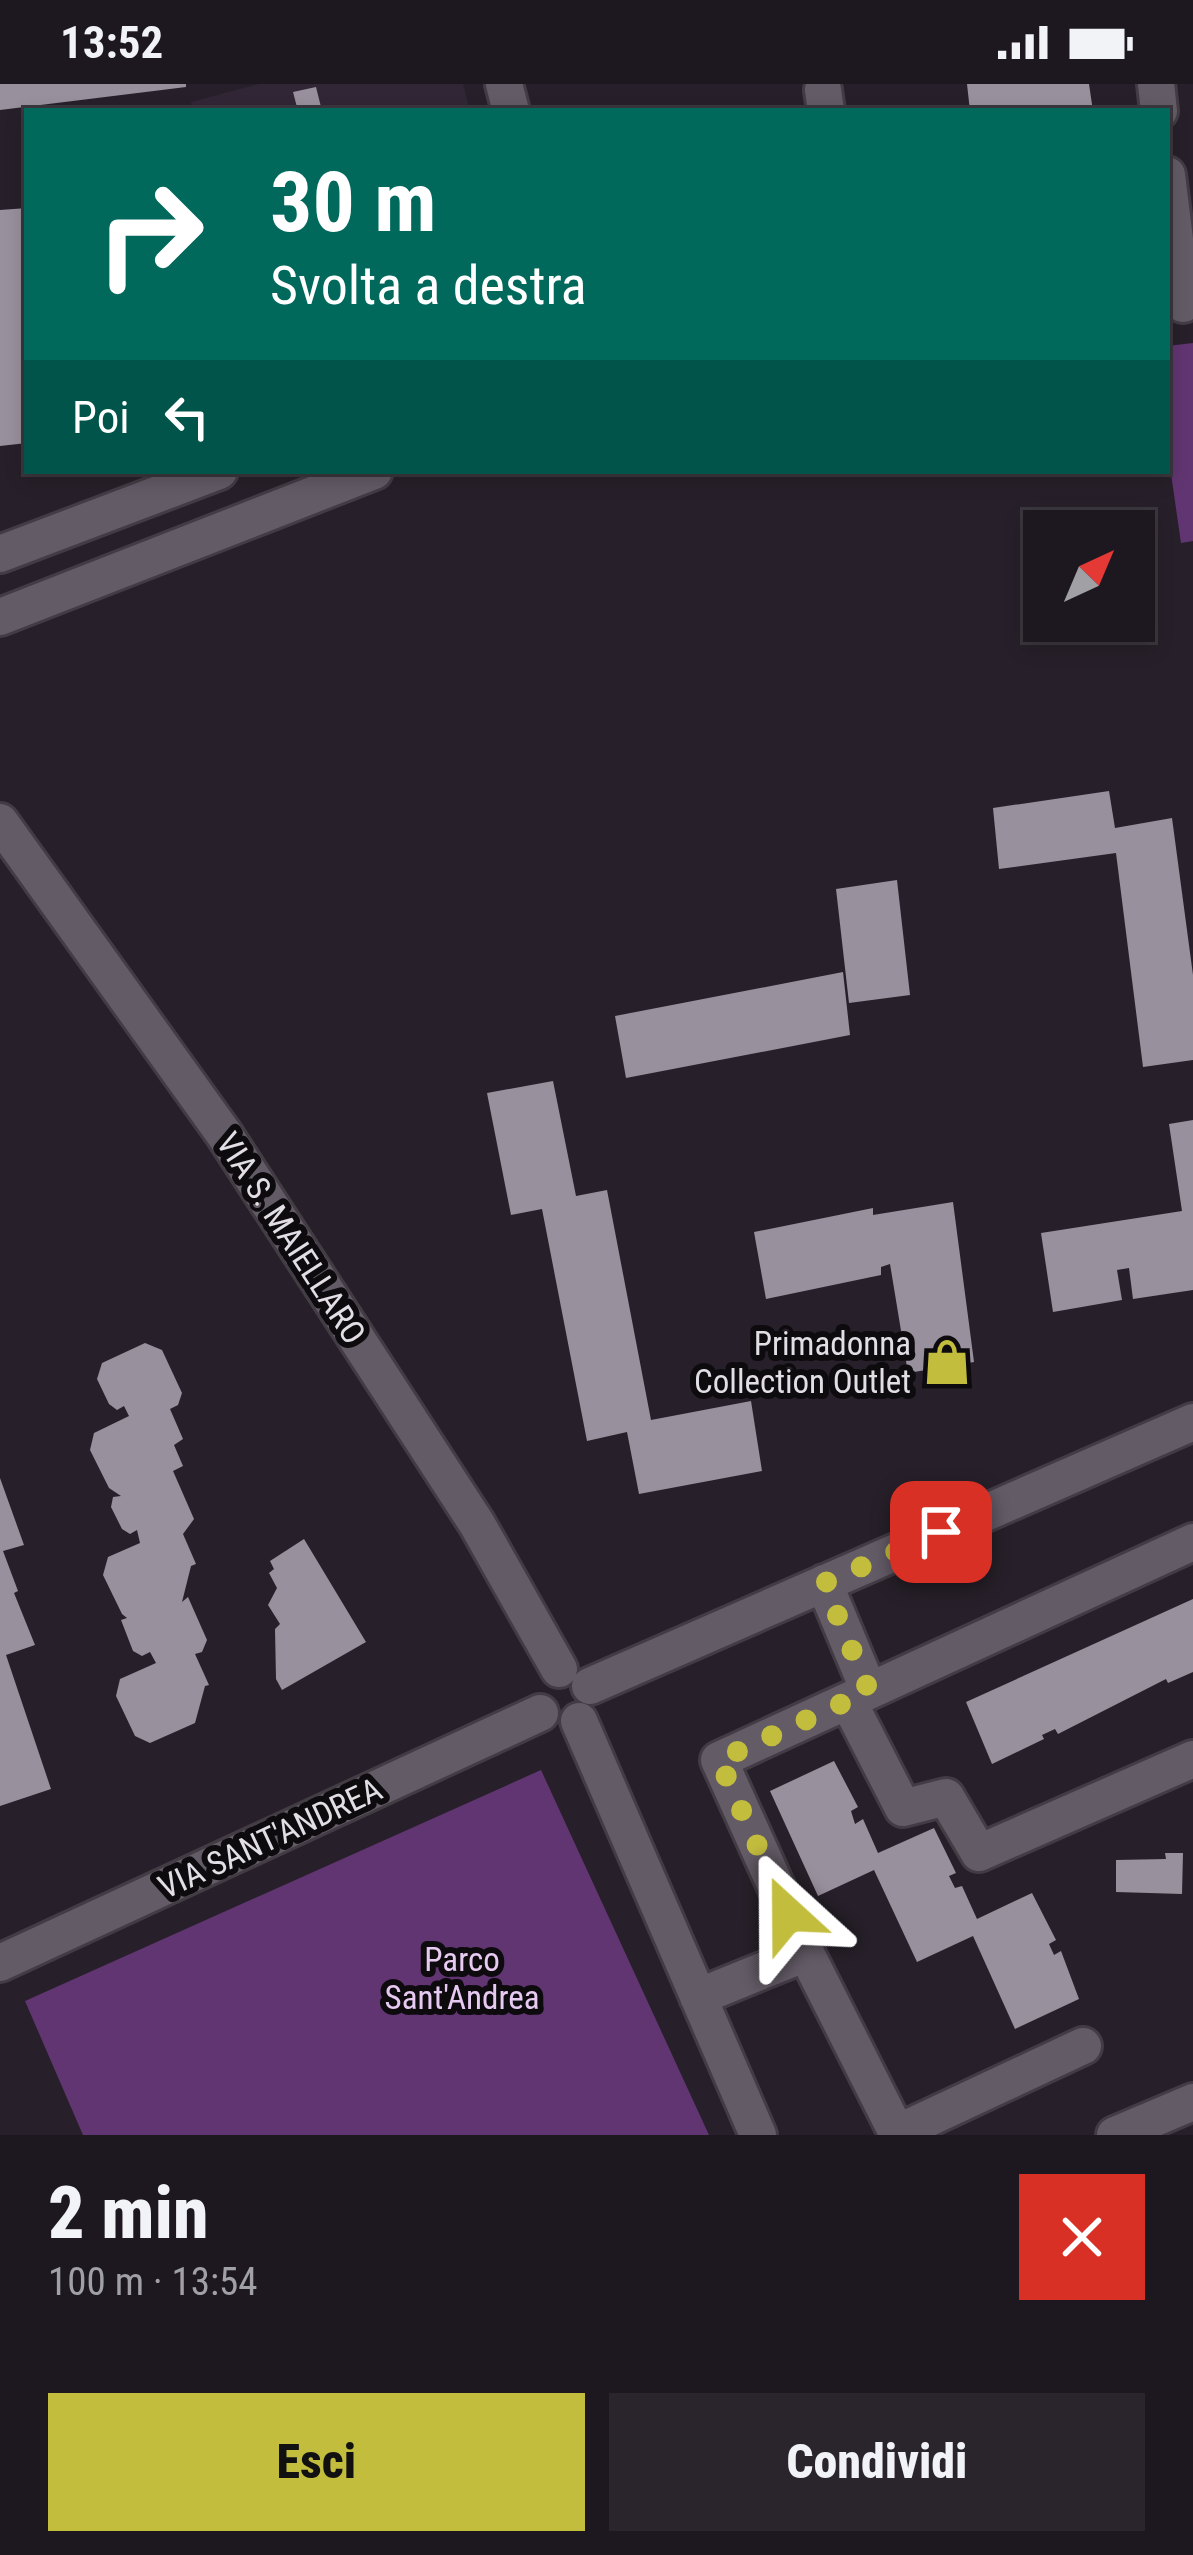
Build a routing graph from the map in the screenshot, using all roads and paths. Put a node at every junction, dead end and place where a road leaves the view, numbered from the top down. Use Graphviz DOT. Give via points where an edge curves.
graph roads {
  1 [pos="1170,202"];
  2 [pos="1181,305"];
  3 [pos="211,474"];
  4 [pos="366,474"];
  5 [pos="0,554"];
  6 [pos="0,617"];
  7 [pos="0,823"];
  8 [pos="1193,1422"];
  9 [pos="1193,1542"];
  10 [pos="824,1583"];
  11 [pos="575,1677"];
  12 [pos="858,1696"];
  13 [pos="540,1713"];
  14 [pos="579,1721"];
  15 [pos="1193,1759"];
  16 [pos="806,1953"];
  17 [pos="0,1963"];
  18 [pos="698,1996"];
  19 [pos="1083,2046"];
  20 [pos="1193,2102"];
  21 [pos="758,2135"];
  22 [pos="1115,2135"];
  1 -- 2 [label="street"];
  3 -- 5 [label="street"];
  4 -- 6 [label="street"];
  7 -- 11 [label="street, VIA S. MAIELLARO" via="224,1134"];
  8 -- 10 [label="street"];
  9 -- 12 [label="street"];
  10 -- 11 [label="street"];
  10 -- 12 [label="street"];
  11 -- 13 [label="street" via="550,1672 538,1686"];
  11 -- 14 [label="street" via="590,1709"];
  12 -- 15 [label="street" via="903,1808 946,1797 979,1853"];
  12 -- 16 [label="street" via="719,1760"];
  13 -- 14 [label="street" via="562,1726"];
  13 -- 17 [label="street, VIA SANT'ANDREA"];
  14 -- 18 [label="street"];
  16 -- 18 [label="street"];
  16 -- 19 [label="street" via="897,2132"];
  18 -- 21 [label="street"];
  20 -- 22 [label="street"];
}
